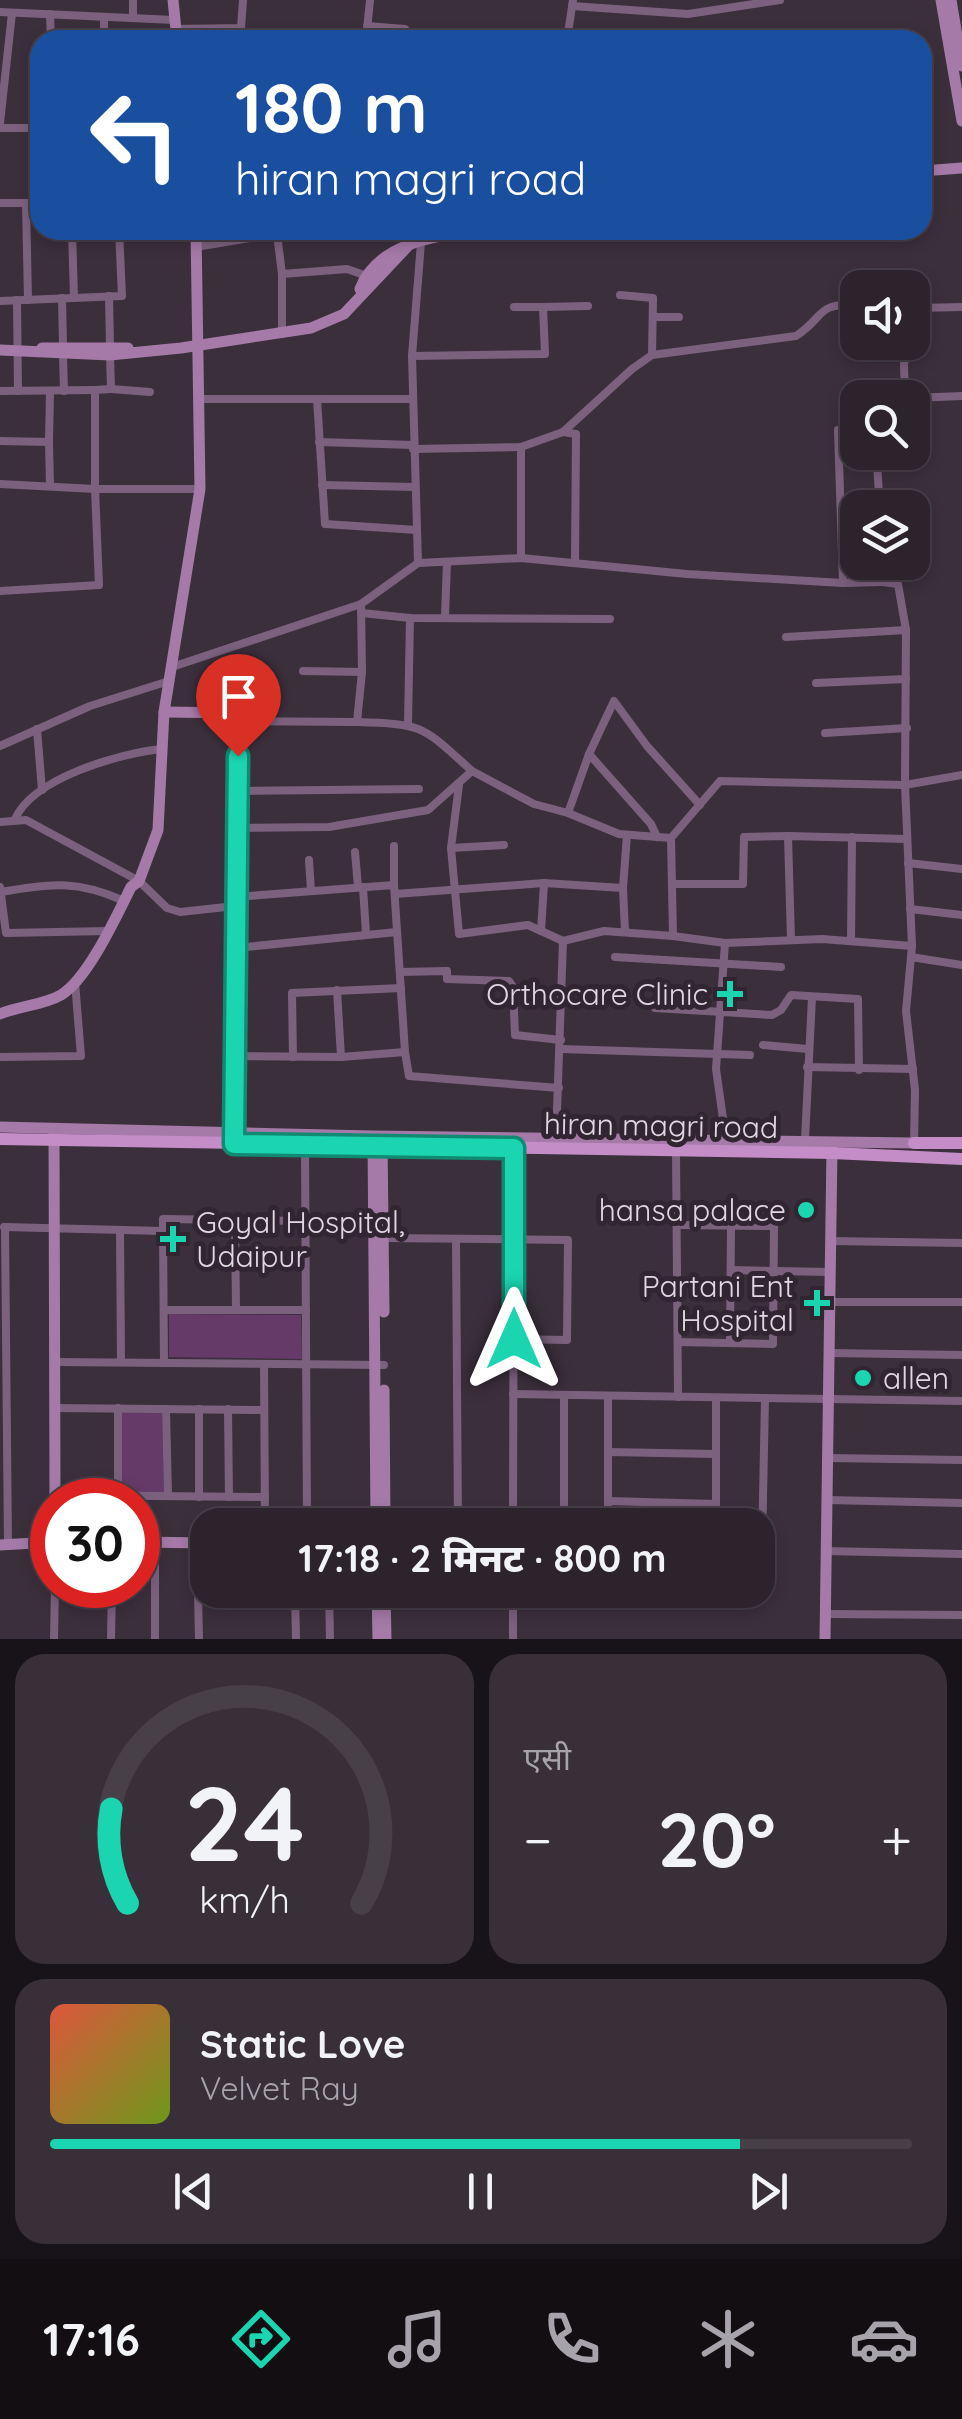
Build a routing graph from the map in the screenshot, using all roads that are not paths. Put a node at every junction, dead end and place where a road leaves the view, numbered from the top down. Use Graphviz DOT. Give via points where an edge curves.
graph roads {
  1 [pos="133,0"];
  2 [pos="172,0"];
  3 [pos="243,0"];
  4 [pos="370,0"];
  5 [pos="780,0"];
  6 [pos="941,0"];
  7 [pos="951,0"];
  8 [pos="572,3"];
  9 [pos="658,5"];
  10 [pos="0,12"];
  11 [pos="12,13"];
  12 [pos="50,14"];
  13 [pos="104,17"];
  14 [pos="133,18"];
  15 [pos="367,26"];
  16 [pos="51,30"];
  17 [pos="104,30"];
  18 [pos="176,30"];
  19 [pos="367,30"];
  20 [pos="405,30"];
  21 [pos="568,30"];
  22 [pos="961,51"];
  23 [pos="962,66"];
  24 [pos="962,121"];
  25 [pos="0,126"];
  26 [pos="30,128"];
  27 [pos="962,168"];
  28 [pos="932,170"];
  29 [pos="0,203"];
  30 [pos="26,203"];
  31 [pos="30,203"];
  32 [pos="72,240"];
  33 [pos="120,240"];
  34 [pos="196,240"];
  35 [pos="240,240"];
  36 [pos="278,240"];
  37 [pos="415,240"];
  38 [pos="416,240"];
  39 [pos="417,240"];
  40 [pos="196,247"];
  41 [pos="282,274"];
  42 [pos="366,276"];
  43 [pos="620,295"];
  44 [pos="108,296"];
  45 [pos="62,298"];
  46 [pos="74,298"];
  47 [pos="358,298"];
  48 [pos="17,300"];
  49 [pos="28,300"];
  50 [pos="0,301"];
  51 [pos="840,304"];
  52 [pos="588,306"];
  53 [pos="514,307"];
  54 [pos="544,307"];
  55 [pos="962,307"];
  56 [pos="930,308"];
  57 [pos="652,316"];
  58 [pos="678,316"];
  59 [pos="282,334"];
  60 [pos="198,345"];
  61 [pos="0,350"];
  62 [pos="18,350"];
  63 [pos="63,350"];
  64 [pos="110,350"];
  65 [pos="652,355"];
  66 [pos="412,356"];
  67 [pos="112,389"];
  68 [pos="64,390"];
  69 [pos="95,390"];
  70 [pos="18,391"];
  71 [pos="50,391"];
  72 [pos="0,392"];
  73 [pos="150,392"];
  74 [pos="962,396"];
  75 [pos="930,397"];
  76 [pos="412,398"];
  77 [pos="199,399"];
  78 [pos="317,399"];
  79 [pos="840,430"];
  80 [pos="563,432"];
  81 [pos="0,441"];
  82 [pos="49,442"];
  83 [pos="319,442"];
  84 [pos="413,447"];
  85 [pos="521,447"];
  86 [pos="0,484"];
  87 [pos="322,485"];
  88 [pos="50,486"];
  89 [pos="415,487"];
  90 [pos="95,489"];
  91 [pos="200,489"];
  92 [pos="417,530"];
  93 [pos="521,558"];
  94 [pos="446,562"];
  95 [pos="418,563"];
  96 [pos="575,563"];
  97 [pos="883,582"];
  98 [pos="842,583"];
  99 [pos="0,591"];
  100 [pos="362,608"];
  101 [pos="445,616"];
  102 [pos="410,618"];
  103 [pos="610,619"];
  104 [pos="906,630"];
  105 [pos="786,637"];
  106 [pos="172,667"];
  107 [pos="303,670"];
  108 [pos="362,672"];
  109 [pos="906,679"];
  110 [pos="169,681"];
  111 [pos="816,684"];
  112 [pos="164,712"];
  113 [pos="238,721"];
  114 [pos="357,722"];
  115 [pos="408,723"];
  116 [pos="907,728"];
  117 [pos="37,730"];
  118 [pos="824,733"];
  119 [pos="0,746"];
  120 [pos="162,748"];
  121 [pos="589,754"];
  122 [pos="472,771"];
  123 [pos="962,775"];
  124 [pos="460,784"];
  125 [pos="905,784"];
  126 [pos="418,789"];
  127 [pos="42,790"];
  128 [pos="238,792"];
  129 [pos="700,804"];
  130 [pos="568,813"];
  131 [pos="15,819"];
  132 [pos="0,822"];
  133 [pos="237,828"];
  134 [pos="627,834"];
  135 [pos="788,836"];
  136 [pos="657,837"];
  137 [pos="852,837"];
  138 [pos="671,838"];
  139 [pos="907,839"];
  140 [pos="394,846"];
  141 [pos="504,846"];
  142 [pos="451,848"];
  143 [pos="355,852"];
  144 [pos="309,860"];
  145 [pos="908,863"];
  146 [pos="962,869"];
  147 [pos="139,881"];
  148 [pos="544,883"];
  149 [pos="672,884"];
  150 [pos="361,887"];
  151 [pos="624,888"];
  152 [pos="1,889"];
  153 [pos="395,890"];
  154 [pos="311,891"];
  155 [pos="456,891"];
  156 [pos="124,901"];
  157 [pos="235,901"];
  158 [pos="910,908"];
  159 [pos="962,915"];
  160 [pos="108,931"];
  161 [pos="541,931"];
  162 [pos="397,932"];
  163 [pos="625,932"];
  164 [pos="3,933"];
  165 [pos="366,934"];
  166 [pos="674,936"];
  167 [pos="791,940"];
  168 [pos="563,941"];
  169 [pos="851,941"];
  170 [pos="725,943"];
  171 [pos="912,946"];
  172 [pos="235,948"];
  173 [pos="616,956"];
  174 [pos="911,957"];
  175 [pos="721,964"];
  176 [pos="962,965"];
  177 [pos="781,967"];
  178 [pos="400,972"];
  179 [pos="75,982"];
  180 [pos="401,988"];
  181 [pos="337,990"];
  182 [pos="812,997"];
  183 [pos="654,1008"];
  184 [pos="718,1012"];
  185 [pos="0,1014"];
  186 [pos="561,1045"];
  187 [pos="763,1045"];
  188 [pos="808,1049"];
  189 [pos="405,1052"];
  190 [pos="716,1054"];
  191 [pos="750,1055"];
  192 [pos="234,1056"];
  193 [pos="294,1057"];
  194 [pos="341,1057"];
  195 [pos="0,1058"];
  196 [pos="807,1066"];
  197 [pos="913,1069"];
  198 [pos="859,1070"];
  199 [pos="560,1088"];
  200 [pos="0,1126"];
  201 [pos="54,1134"];
  202 [pos="0,1138"];
  203 [pos="234,1138"];
  204 [pos="556,1138"];
  205 [pos="305,1140"];
  206 [pos="726,1140"];
  207 [pos="804,1140"];
  208 [pos="378,1141"];
  209 [pos="514,1143"];
  210 [pos="914,1143"];
  211 [pos="962,1144"];
  212 [pos="832,1147"];
  213 [pos="676,1150"];
  214 [pos="962,1158"];
  215 [pos="235,1220"];
  216 [pos="306,1222"];
  217 [pos="677,1225"];
  218 [pos="731,1226"];
  219 [pos="2,1227"];
  220 [pos="54,1228"];
  221 [pos="120,1230"];
  222 [pos="163,1231"];
  223 [pos="383,1238"];
  224 [pos="456,1239"];
  225 [pos="514,1240"];
  226 [pos="830,1241"];
  227 [pos="962,1243"];
  228 [pos="731,1270"];
  229 [pos="3,1271"];
  230 [pos="774,1272"];
  231 [pos="830,1272"];
  232 [pos="830,1302"];
  233 [pos="962,1302"];
  234 [pos="164,1310"];
  235 [pos="236,1310"];
  236 [pos="306,1310"];
  237 [pos="514,1339"];
  238 [pos="678,1342"];
  239 [pos="730,1343"];
  240 [pos="829,1353"];
  241 [pos="962,1355"];
  242 [pos="54,1362"];
  243 [pos="121,1362"];
  244 [pos="3,1363"];
  245 [pos="164,1363"];
  246 [pos="264,1364"];
  247 [pos="306,1365"];
  248 [pos="380,1365"];
  249 [pos="514,1394"];
  250 [pos="564,1395"];
  251 [pos="608,1396"];
  252 [pos="678,1397"];
  253 [pos="716,1398"];
  254 [pos="765,1399"];
  255 [pos="828,1400"];
  256 [pos="962,1401"];
  257 [pos="54,1408"];
  258 [pos="118,1408"];
  259 [pos="166,1409"];
  260 [pos="199,1409"];
  261 [pos="3,1410"];
  262 [pos="228,1410"];
  263 [pos="264,1410"];
  264 [pos="608,1452"];
  265 [pos="716,1454"];
  266 [pos="828,1458"];
  267 [pos="962,1460"];
  268 [pos="55,1478"];
  269 [pos="118,1478"];
  270 [pos="160,1496"];
  271 [pos="168,1496"];
  272 [pos="200,1496"];
  273 [pos="228,1497"];
  274 [pos="265,1497"];
  275 [pos="4,1500"];
  276 [pos="827,1500"];
  277 [pos="608,1501"];
  278 [pos="962,1502"];
  279 [pos="716,1504"];
  280 [pos="265,1508"];
  281 [pos="308,1508"];
  282 [pos="376,1508"];
  283 [pos="384,1508"];
  284 [pos="458,1508"];
  285 [pos="514,1508"];
  286 [pos="564,1508"];
  287 [pos="608,1508"];
  288 [pos="716,1508"];
  289 [pos="763,1508"];
  290 [pos="160,1542"];
  291 [pos="30,1543"];
  292 [pos="190,1543"];
  293 [pos="4,1545"];
  294 [pos="826,1552"];
  295 [pos="962,1554"];
  296 [pos="55,1608"];
  297 [pos="112,1608"];
  298 [pos="155,1608"];
  299 [pos="201,1608"];
  300 [pos="295,1608"];
  301 [pos="329,1608"];
  302 [pos="377,1608"];
  303 [pos="386,1608"];
  304 [pos="514,1608"];
  305 [pos="826,1614"];
  306 [pos="962,1615"];
  307 [pos="54,1639"];
  308 [pos="111,1639"];
  309 [pos="155,1639"];
  310 [pos="198,1639"];
  311 [pos="296,1639"];
  312 [pos="330,1639"];
  313 [pos="378,1639"];
  314 [pos="386,1639"];
  315 [pos="514,1639"];
  316 [pos="825,1639"];
  1 -- 14 [label="street"];
  2 -- 18 [label="street"];
  3 -- 18 [label="street" via="242,28"];
  4 -- 15 [label="street"];
  5 -- 9 [label="street" via="688,14"];
  6 -- 24 [label="street"];
  7 -- 22 [label="street"];
  8 -- 9 [label="street"];
  8 -- 21 [label="street"];
  10 -- 11 [label="street"];
  11 -- 12 [label="street"];
  11 -- 25 [label="street"];
  12 -- 13 [label="street"];
  12 -- 16 [label="street"];
  13 -- 14 [label="street"];
  13 -- 17 [label="street"];
  14 -- 18 [label="street"];
  15 -- 19 [label="street"];
  15 -- 20 [label="street"];
  22 -- 23 [label="street"];
  25 -- 26 [label="street"];
  27 -- 28 [label="street"];
  29 -- 30 [label="street"];
  30 -- 31 [label="street"];
  30 -- 49 [label="street"];
  32 -- 46 [label="street"];
  33 -- 44 [label="street" via="122,296"];
  34 -- 40 [label="street"];
  35 -- 40 [label="street"];
  36 -- 41 [label="street"];
  37 -- 42 [label="street"];
  38 -- 47 [label="street"];
  39 -- 66 [label="street"];
  40 -- 60 [label="street"];
  41 -- 42 [label="street" via="347,269"];
  41 -- 59 [label="street"];
  42 -- 47 [label="street"];
  43 -- 57 [label="street" via="652,298"];
  44 -- 46 [label="street"];
  44 -- 64 [label="street"];
  45 -- 46 [label="street"];
  45 -- 49 [label="street"];
  45 -- 63 [label="street"];
  47 -- 59 [label="street" via="330,322"];
  48 -- 49 [label="street"];
  48 -- 50 [label="street"];
  48 -- 62 [label="street"];
  51 -- 65 [label="street" via="822,310 796,336"];
  52 -- 54 [label="street"];
  53 -- 54 [label="street"];
  54 -- 66 [label="street" via="545,354"];
  55 -- 56 [label="street"];
  57 -- 58 [label="street"];
  57 -- 65 [label="street"];
  59 -- 60 [label="street"];
  60 -- 64 [label="street"];
  60 -- 77 [label="street"];
  61 -- 62 [label="street"];
  62 -- 63 [label="street"];
  62 -- 70 [label="street"];
  63 -- 64 [label="street"];
  63 -- 68 [label="street"];
  64 -- 67 [label="street"];
  65 -- 80 [label="street"];
  66 -- 76 [label="street"];
  67 -- 69 [label="street"];
  67 -- 73 [label="street"];
  68 -- 69 [label="street"];
  68 -- 71 [label="street"];
  69 -- 90 [label="street"];
  70 -- 71 [label="street"];
  70 -- 72 [label="street"];
  71 -- 82 [label="street"];
  74 -- 75 [label="street"];
  76 -- 78 [label="street"];
  76 -- 84 [label="street"];
  77 -- 78 [label="street"];
  77 -- 91 [label="street"];
  78 -- 83 [label="street"];
  79 -- 98 [label="street"];
  80 -- 85 [label="street"];
  80 -- 96 [label="street" via="576,434"];
  81 -- 82 [label="street"];
  82 -- 88 [label="street"];
  83 -- 84 [label="street"];
  83 -- 87 [label="street"];
  84 -- 85 [label="street"];
  84 -- 89 [label="street"];
  85 -- 93 [label="street"];
  86 -- 88 [label="street"];
  87 -- 89 [label="street"];
  87 -- 92 [label="street" via="330,526"];
  88 -- 90 [label="street"];
  89 -- 92 [label="street"];
  90 -- 91 [label="street"];
  90 -- 99 [label="street" via="99,584"];
  91 -- 106 [label="street"];
  92 -- 95 [label="street"];
  93 -- 94 [label="street"];
  93 -- 96 [label="street"];
  94 -- 95 [label="street"];
  94 -- 101 [label="street"];
  95 -- 100 [label="street"];
  96 -- 98 [label="street"];
  97 -- 98 [label="street"];
  97 -- 104 [label="street" via="898,584"];
  100 -- 102 [label="street"];
  100 -- 106 [label="street"];
  100 -- 108 [label="street"];
  101 -- 102 [label="street"];
  101 -- 103 [label="street"];
  102 -- 115 [label="street"];
  104 -- 105 [label="street"];
  104 -- 109 [label="street"];
  106 -- 110 [label="street"];
  107 -- 108 [label="street"];
  108 -- 114 [label="street"];
  109 -- 111 [label="street"];
  109 -- 116 [label="street"];
  110 -- 112 [label="street"];
  110 -- 117 [label="street"];
  112 -- 113 [label="street" via="239,712"];
  112 -- 120 [label="street"];
  113 -- 114 [label="street"];
  113 -- 128 [label="street"];
  114 -- 115 [label="street"];
  115 -- 122 [label="street" via="428,731"];
  116 -- 118 [label="street"];
  116 -- 125 [label="street"];
  117 -- 119 [label="street"];
  117 -- 127 [label="street"];
  120 -- 127 [label="street" via="132,752"];
  120 -- 147 [label="street" via="158,830"];
  121 -- 129 [label="street" via="614,701"];
  121 -- 130 [label="street"];
  121 -- 136 [label="street"];
  122 -- 124 [label="street"];
  122 -- 130 [label="street" via="534,804"];
  123 -- 125 [label="street"];
  124 -- 133 [label="street" via="428,810 329,827"];
  124 -- 142 [label="street"];
  125 -- 129 [label="street" via="720,781"];
  125 -- 139 [label="street"];
  126 -- 128 [label="street"];
  127 -- 131 [label="street"];
  128 -- 133 [label="street"];
  129 -- 138 [label="street"];
  130 -- 134 [label="street"];
  131 -- 132 [label="street"];
  131 -- 147 [label="street"];
  133 -- 157 [label="street"];
  134 -- 136 [label="street"];
  134 -- 151 [label="street"];
  135 -- 137 [label="street"];
  135 -- 149 [label="street" via="744,837 743,884"];
  135 -- 167 [label="street"];
  136 -- 138 [label="street"];
  137 -- 139 [label="street"];
  137 -- 169 [label="street"];
  138 -- 149 [label="street"];
  139 -- 145 [label="street"];
  140 -- 153 [label="street"];
  141 -- 142 [label="street"];
  142 -- 155 [label="street"];
  143 -- 150 [label="street"];
  144 -- 154 [label="street"];
  145 -- 146 [label="street"];
  145 -- 158 [label="street"];
  147 -- 156 [label="street"];
  147 -- 157 [label="street" via="180,912"];
  148 -- 151 [label="street"];
  148 -- 155 [label="street"];
  148 -- 161 [label="street"];
  149 -- 166 [label="street"];
  150 -- 153 [label="street"];
  150 -- 154 [label="street"];
  150 -- 165 [label="street"];
  151 -- 163 [label="street"];
  152 -- 156 [label="street" via="50,883 94,888"];
  152 -- 164 [label="street"];
  153 -- 155 [label="street"];
  153 -- 162 [label="street"];
  154 -- 157 [label="street"];
  155 -- 161 [label="street" via="460,934 528,925"];
  156 -- 160 [label="street"];
  157 -- 172 [label="street"];
  158 -- 159 [label="street"];
  158 -- 171 [label="street"];
  160 -- 164 [label="street"];
  160 -- 179 [label="street"];
  161 -- 168 [label="street"];
  162 -- 165 [label="street"];
  162 -- 178 [label="street"];
  163 -- 166 [label="street"];
  163 -- 168 [label="street"];
  165 -- 172 [label="street"];
  166 -- 170 [label="street"];
  167 -- 169 [label="street"];
  167 -- 170 [label="street"];
  168 -- 186 [label="street"];
  169 -- 171 [label="street"];
  170 -- 175 [label="street"];
  171 -- 174 [label="street"];
  172 -- 192 [label="street"];
  173 -- 175 [label="street"];
  174 -- 176 [label="street"];
  174 -- 197 [label="street" via="906,1011"];
  175 -- 177 [label="street"];
  175 -- 184 [label="street"];
  178 -- 180 [label="street"];
  178 -- 186 [label="street" via="447,971 447,979 508,982 515,1035"];
  179 -- 185 [label="street" via="61,994"];
  179 -- 195 [label="street" via="81,1056"];
  180 -- 181 [label="street"];
  180 -- 189 [label="street"];
  181 -- 193 [label="street" via="292,993"];
  181 -- 194 [label="street"];
  182 -- 184 [label="street" via="791,995 772,1015"];
  182 -- 188 [label="street"];
  182 -- 198 [label="street" via="858,999"];
  183 -- 184 [label="street"];
  184 -- 190 [label="street"];
  186 -- 190 [label="street"];
  186 -- 199 [label="street"];
  187 -- 188 [label="street"];
  188 -- 196 [label="street"];
  189 -- 194 [label="street"];
  189 -- 199 [label="street" via="409,1076"];
  190 -- 191 [label="street"];
  190 -- 206 [label="street"];
  192 -- 193 [label="street"];
  192 -- 203 [label="street"];
  193 -- 194 [label="street"];
  196 -- 198 [label="street"];
  196 -- 207 [label="street"];
  197 -- 198 [label="street"];
  197 -- 210 [label="street"];
  199 -- 204 [label="street"];
  200 -- 201 [label="street"];
  201 -- 202 [label="main road, hiran magri road"];
  201 -- 203 [label="main road, hiran magri road"];
  201 -- 220 [label="street"];
  203 -- 205 [label="main road, hiran magri road"];
  204 -- 206 [label="street"];
  204 -- 209 [label="street"];
  205 -- 208 [label="main road, hiran magri road"];
  205 -- 216 [label="street"];
  206 -- 207 [label="street"];
  207 -- 212 [label="street"];
  208 -- 209 [label="main road, hiran magri road"];
  208 -- 223 [label="street"];
  208 -- 248 [label="street"];
  209 -- 213 [label="main road, hiran magri road"];
  209 -- 225 [label="street"];
  210 -- 211 [label="main road"];
  210 -- 212 [label="street"];
  212 -- 213 [label="main road, hiran magri road"];
  212 -- 214 [label="main road, hiran magri road"];
  212 -- 226 [label="street"];
  213 -- 217 [label="street"];
  215 -- 216 [label="street"];
  215 -- 222 [label="street" via="164,1218"];
  215 -- 235 [label="street"];
  216 -- 236 [label="street"];
  217 -- 218 [label="street"];
  217 -- 238 [label="street"];
  218 -- 228 [label="street"];
  218 -- 230 [label="street" via="774,1226"];
  219 -- 220 [label="street"];
  219 -- 229 [label="street"];
  220 -- 221 [label="street"];
  220 -- 242 [label="street"];
  221 -- 222 [label="street"];
  221 -- 243 [label="street"];
  222 -- 234 [label="street"];
  223 -- 224 [label="street"];
  223 -- 248 [label="street"];
  224 -- 225 [label="street"];
  224 -- 284 [label="street"];
  225 -- 237 [label="street"];
  225 -- 237 [label="street" via="568,1240 567,1340"];
  226 -- 227 [label="street"];
  226 -- 231 [label="street"];
  228 -- 230 [label="street"];
  228 -- 239 [label="street"];
  229 -- 244 [label="street"];
  230 -- 231 [label="street"];
  230 -- 239 [label="street" via="773,1344"];
  231 -- 232 [label="street"];
  232 -- 233 [label="street"];
  232 -- 240 [label="street"];
  234 -- 235 [label="street"];
  234 -- 245 [label="street"];
  235 -- 236 [label="street"];
  236 -- 247 [label="street"];
  237 -- 249 [label="street"];
  238 -- 239 [label="street"];
  238 -- 252 [label="street"];
  240 -- 241 [label="street"];
  240 -- 255 [label="street"];
  242 -- 243 [label="street"];
  242 -- 257 [label="street"];
  243 -- 245 [label="street"];
  244 -- 261 [label="street"];
  245 -- 246 [label="street"];
  246 -- 247 [label="street"];
  246 -- 263 [label="street"];
  247 -- 248 [label="street"];
  247 -- 281 [label="street"];
  248 -- 282 [label="street"];
  248 -- 283 [label="street"];
  249 -- 250 [label="street"];
  249 -- 285 [label="street"];
  250 -- 251 [label="street"];
  250 -- 286 [label="street"];
  251 -- 252 [label="street"];
  251 -- 264 [label="street"];
  252 -- 253 [label="street"];
  253 -- 254 [label="street"];
  253 -- 265 [label="street"];
  254 -- 255 [label="street"];
  254 -- 289 [label="street"];
  255 -- 256 [label="street"];
  255 -- 266 [label="street"];
  257 -- 258 [label="street"];
  257 -- 268 [label="street"];
  258 -- 259 [label="street"];
  258 -- 269 [label="street"];
  259 -- 260 [label="street"];
  259 -- 271 [label="street"];
  260 -- 262 [label="street"];
  260 -- 272 [label="street"];
  261 -- 275 [label="street"];
  262 -- 263 [label="street"];
  262 -- 273 [label="street"];
  263 -- 274 [label="street"];
  264 -- 265 [label="street"];
  264 -- 277 [label="street"];
  265 -- 279 [label="street"];
  266 -- 267 [label="street"];
  266 -- 276 [label="street"];
  270 -- 271 [label="street"];
  271 -- 272 [label="street"];
  272 -- 273 [label="street"];
  273 -- 274 [label="street"];
  274 -- 280 [label="street"];
  275 -- 293 [label="street"];
  276 -- 278 [label="street"];
  276 -- 294 [label="street"];
  277 -- 279 [label="street"];
  277 -- 287 [label="street"];
  279 -- 288 [label="street"];
  290 -- 292 [label="street"];
  291 -- 293 [label="street"];
  294 -- 295 [label="street"];
  294 -- 305 [label="street"];
  296 -- 307 [label="street"];
  297 -- 308 [label="street"];
  298 -- 309 [label="street"];
  299 -- 310 [label="street"];
  300 -- 311 [label="street"];
  301 -- 312 [label="street"];
  302 -- 313 [label="street"];
  303 -- 314 [label="street"];
  304 -- 315 [label="street"];
  305 -- 306 [label="street"];
  305 -- 316 [label="street"];
}
